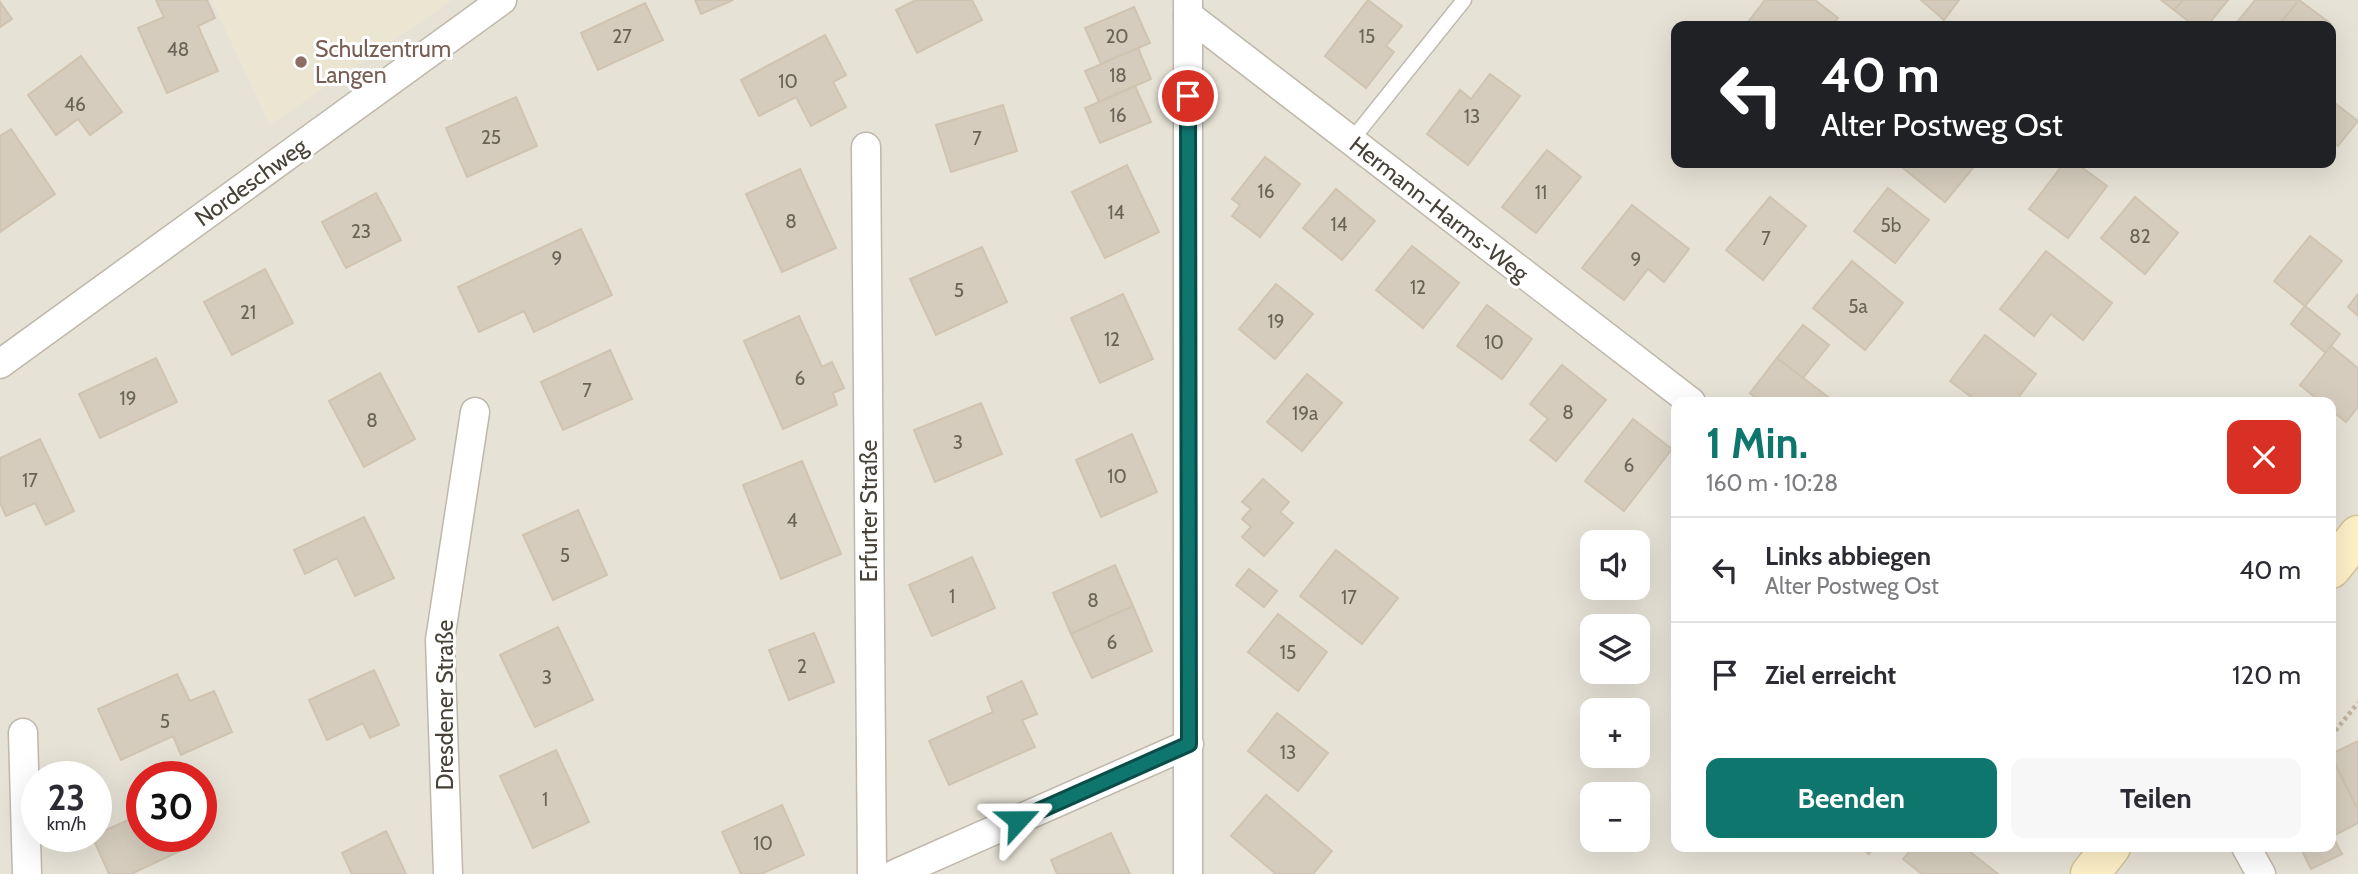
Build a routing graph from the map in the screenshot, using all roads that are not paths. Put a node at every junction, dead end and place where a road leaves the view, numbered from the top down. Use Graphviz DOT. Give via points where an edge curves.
graph roads {
  1 [pos="502,0"];
  2 [pos="1464,0"];
  3 [pos="1188,8"];
  4 [pos="1350,141"];
  5 [pos="866,147"];
  6 [pos="0,364"];
  7 [pos="1684,397"];
  8 [pos="475,412"];
  9 [pos="2358,535"];
  10 [pos="2336,563"];
  11 [pos="23,733"];
  12 [pos="1189,744"];
  13 [pos="2107,852"];
  14 [pos="2249,852"];
  15 [pos="27,874"];
  16 [pos="448,874"];
  17 [pos="872,874"];
  18 [pos="895,874"];
  19 [pos="1188,874"];
  20 [pos="2090,874"];
  21 [pos="2261,874"];
  1 -- 6 [label="street, Nordeschweg"];
  2 -- 4 [label="lane"];
  3 -- 4 [label="street, Hermann-Harms-Weg"];
  3 -- 12 [label="street"];
  4 -- 7 [label="street, Hermann-Harms-Weg"];
  5 -- 17 [label="street, Erfurter Straße"];
  8 -- 16 [label="street, Dresdener Straße" via="440,640"];
  9 -- 10 [label="main road"];
  11 -- 15 [label="street"];
  12 -- 18 [label="street"];
  12 -- 19 [label="street"];
  13 -- 20 [label="main road"];
  14 -- 21 [label="street"];
}
